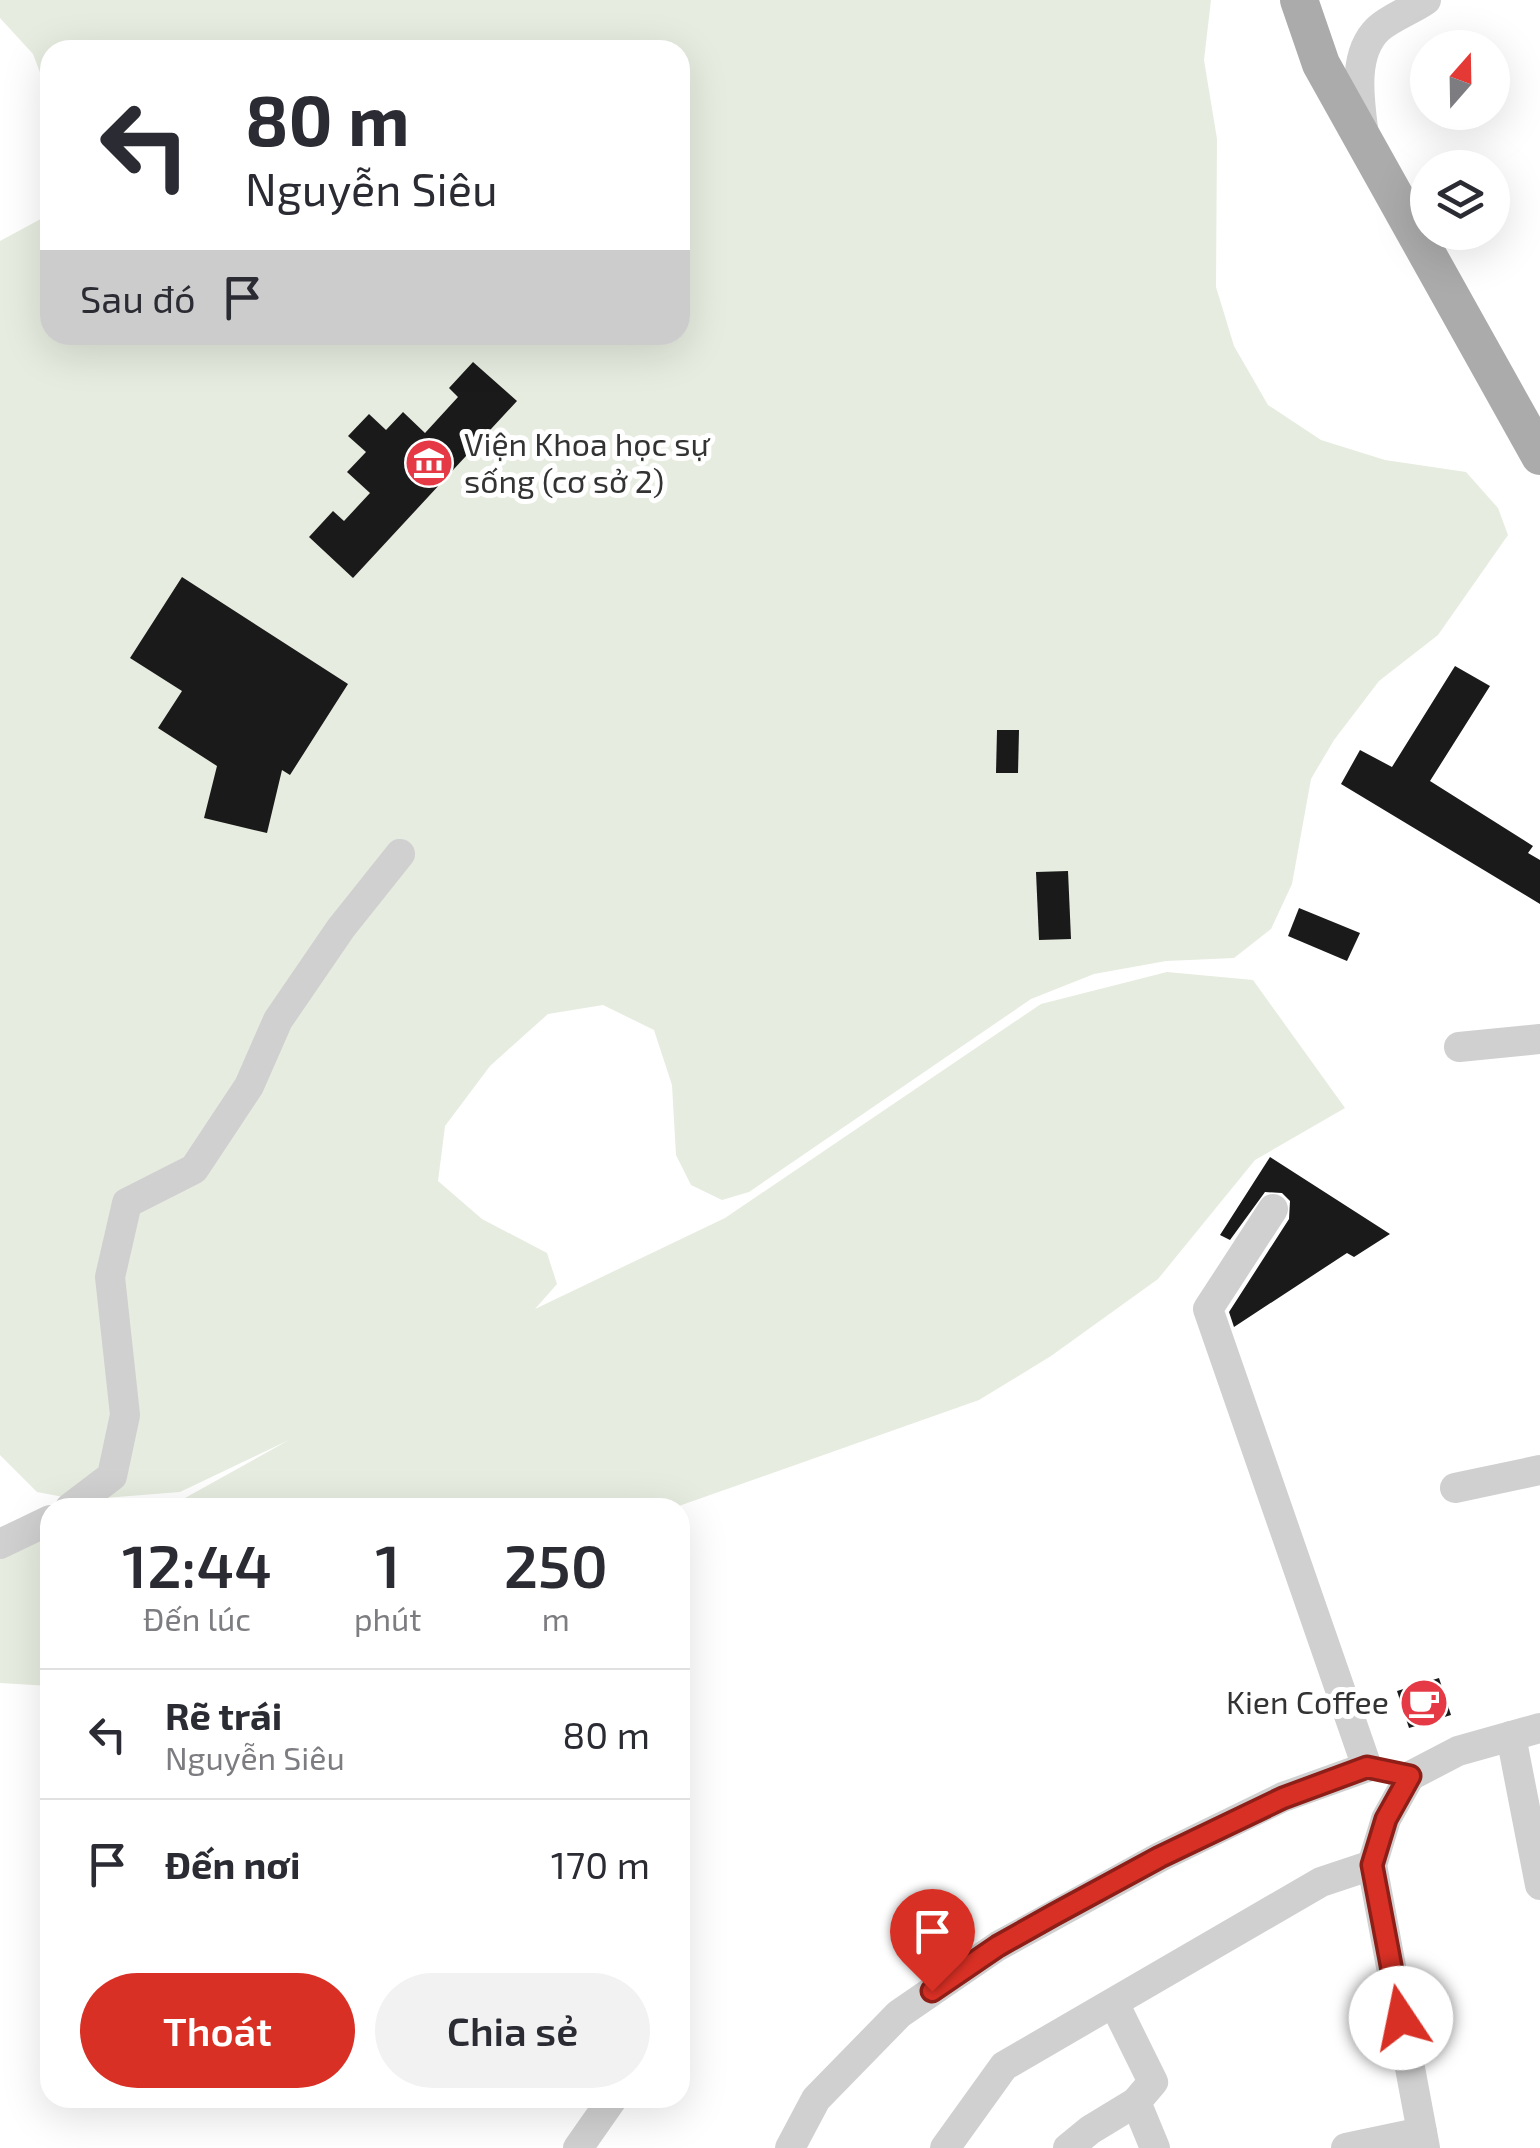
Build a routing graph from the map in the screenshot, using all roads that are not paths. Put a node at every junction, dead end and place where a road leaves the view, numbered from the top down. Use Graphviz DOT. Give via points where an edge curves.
graph roads {
  1 [pos="1299,0"];
  2 [pos="1426,0"];
  3 [pos="1364,139"];
  4 [pos="1540,456"];
  5 [pos="400,854"];
  6 [pos="1540,1040"];
  7 [pos="1459,1047"];
  8 [pos="1273,1209"];
  9 [pos="1540,1470"];
  10 [pos="1455,1488"];
  11 [pos="83,1498"];
  12 [pos="40,1525"];
  13 [pos="0,1544"];
  14 [pos="1526,1732"];
  15 [pos="1367,1767"];
  16 [pos="1410,1776"];
  17 [pos="1372,1865"];
  18 [pos="1540,1885"];
  19 [pos="1114,2003"];
  20 [pos="1136,2102"];
  21 [pos="606,2108"];
  22 [pos="1424,2140"];
  23 [pos="578,2148"];
  24 [pos="790,2148"];
  25 [pos="945,2148"];
  26 [pos="1068,2148"];
  27 [pos="1155,2148"];
  28 [pos="1346,2148"];
  1 -- 3 [label="main road" via="1321,64"];
  2 -- 3 [label="street" via="1378,30 1365,50"];
  3 -- 4 [label="main road"];
  5 -- 11 [label="street" via="278,1020 249,1086 194,1170 127,1203 110,1276 125,1414 112,1476"];
  6 -- 7 [label="street"];
  8 -- 15 [label="street" via="1208,1309"];
  9 -- 10 [label="street"];
  12 -- 13 [label="street"];
  14 -- 16 [label="street" via="1458,1751"];
  14 -- 18 [label="street"];
  15 -- 16 [label="street"];
  15 -- 24 [label="street" via="1283,1798 1160,1857 998,1946 899,2014 816,2098"];
  16 -- 17 [label="street" via="1386,1819"];
  17 -- 19 [label="street" via="1321,1882"];
  17 -- 22 [label="street"];
  19 -- 20 [label="street" via="1154,2082"];
  19 -- 25 [label="street" via="1004,2066"];
  20 -- 26 [label="street"];
  20 -- 27 [label="street"];
  21 -- 23 [label="street"];
  22 -- 28 [label="street"];
}
